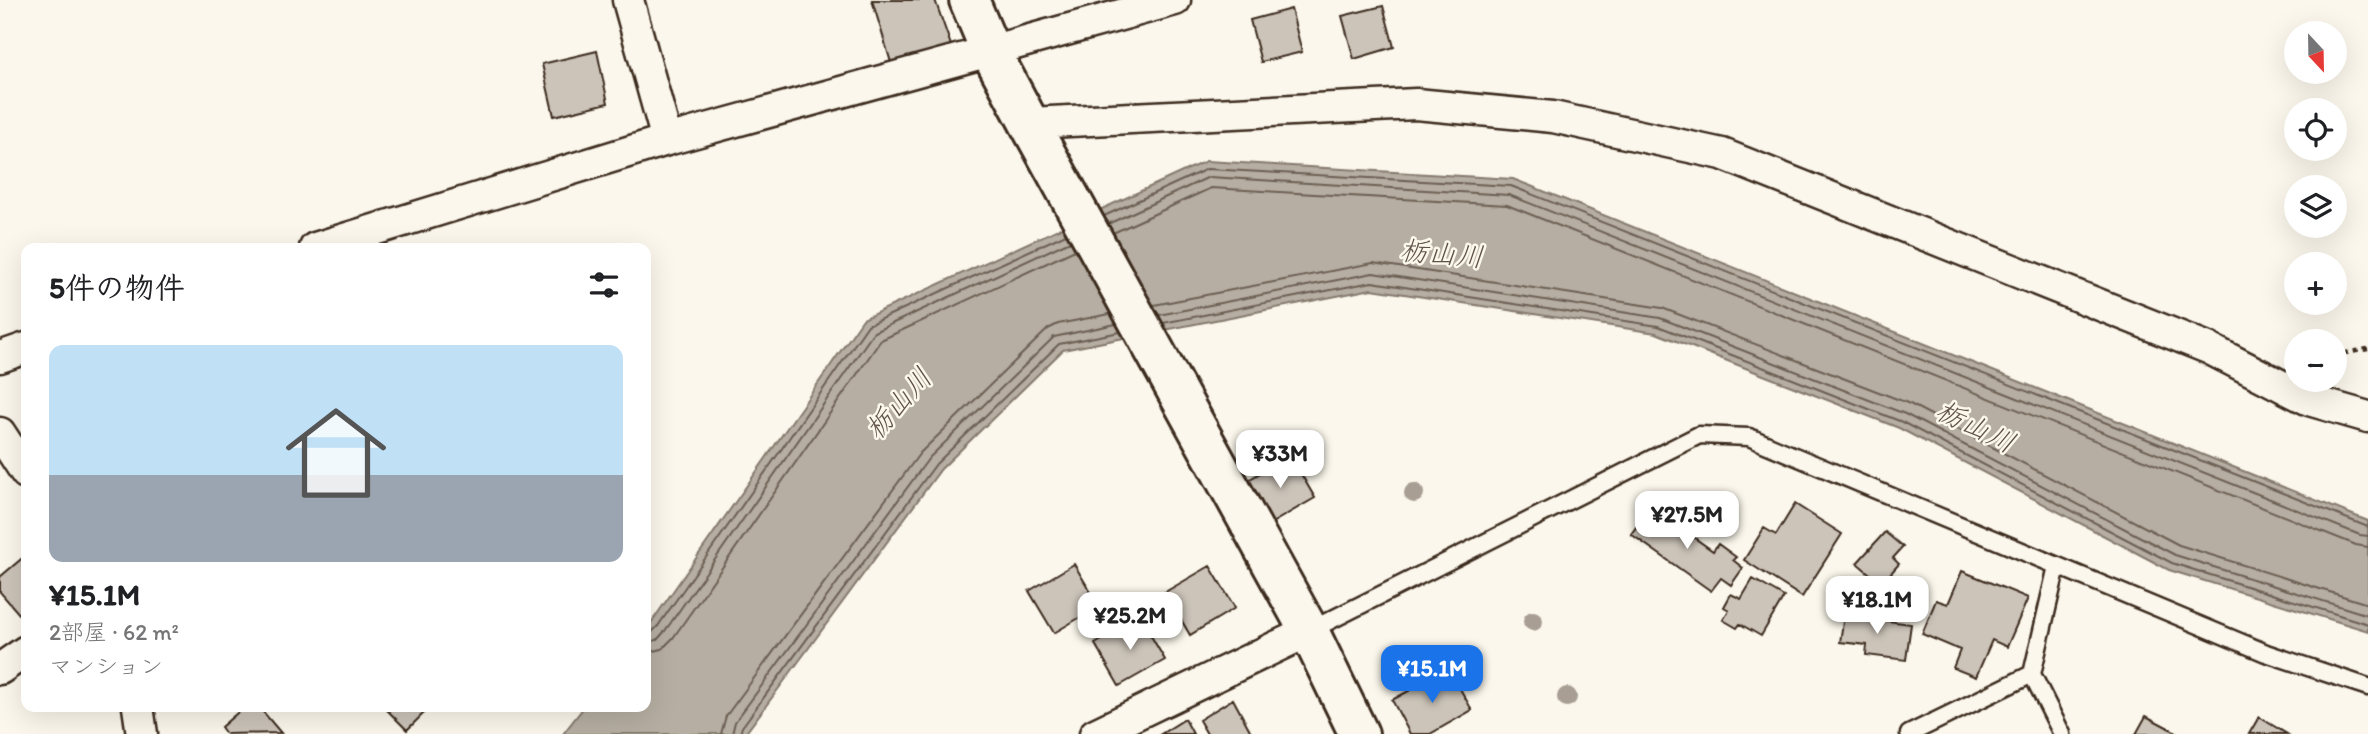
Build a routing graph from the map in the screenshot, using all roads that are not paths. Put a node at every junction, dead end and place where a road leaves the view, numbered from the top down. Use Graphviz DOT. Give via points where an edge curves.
graph roads {
  1 [pos="628,0"];
  2 [pos="969,0"];
  3 [pos="1175,0"];
  4 [pos="991,52"];
  5 [pos="1029,123"];
  6 [pos="667,140"];
  7 [pos="331,243"];
  8 [pos="21,350"];
  9 [pos="0,357"];
  10 [pos="2368,417"];
  11 [pos="0,432"];
  12 [pos="21,465"];
  13 [pos="2057,566"];
  14 [pos="1309,631"];
  15 [pos="21,655"];
  16 [pos="0,669"];
  17 [pos="2032,674"];
  18 [pos="2368,687"];
  19 [pos="139,712"];
  20 [pos="142,734"];
  21 [pos="1095,734"];
  22 [pos="1359,734"];
  23 [pos="1909,734"];
  24 [pos="2062,734"];
  1 -- 6 [label="street"];
  2 -- 4 [label="street"];
  3 -- 4 [label="street"];
  4 -- 5 [label="street"];
  4 -- 6 [label="street"];
  5 -- 10 [label="street" via="1416,104 1553,117 1722,154 2208,348 2309,400"];
  5 -- 14 [label="street"];
  6 -- 7 [label="street"];
  8 -- 9 [label="street"];
  11 -- 12 [label="street"];
  13 -- 14 [label="lane" via="1749,437 1699,435"];
  13 -- 17 [label="lane"];
  13 -- 18 [label="lane" via="2266,653"];
  14 -- 21 [label="street"];
  14 -- 22 [label="street"];
  15 -- 16 [label="street"];
  17 -- 23 [label="lane"];
  17 -- 24 [label="lane"];
  19 -- 20 [label="street"];
}
